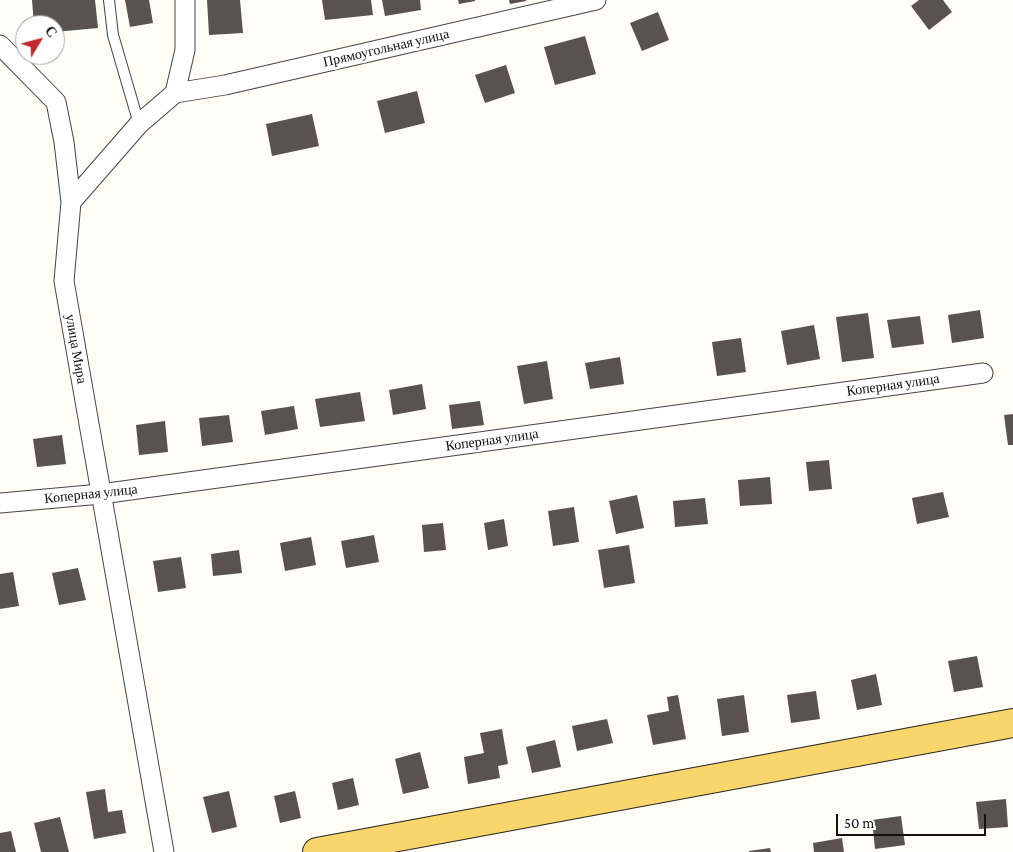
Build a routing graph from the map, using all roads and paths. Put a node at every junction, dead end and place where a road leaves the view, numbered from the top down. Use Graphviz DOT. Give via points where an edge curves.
graph roads {
  1 [pos="109,0"];
  2 [pos="185,0"];
  3 [pos="596,0"];
  4 [pos="0,45"];
  5 [pos="175,93"];
  6 [pos="139,124"];
  7 [pos="71,202"];
  8 [pos="983,373"];
  9 [pos="101,494"];
  10 [pos="0,503"];
  11 [pos="1013,723"];
  12 [pos="164,852"];
  13 [pos="317,852"];
  1 -- 6 [label="lane" via="114,35"];
  2 -- 5 [label="street" via="185,50"];
  3 -- 5 [label="street, Прямоугольная улица" via="225,85"];
  4 -- 7 [label="street, улица Мира" via="56,102"];
  5 -- 6 [label="street"];
  6 -- 7 [label="street"];
  7 -- 9 [label="street, улица Мира" via="64,281"];
  8 -- 9 [label="street, Коперная улица"];
  9 -- 10 [label="street, Коперная улица"];
  9 -- 12 [label="street, улица Мира"];
  11 -- 13 [label="main road"];
}
